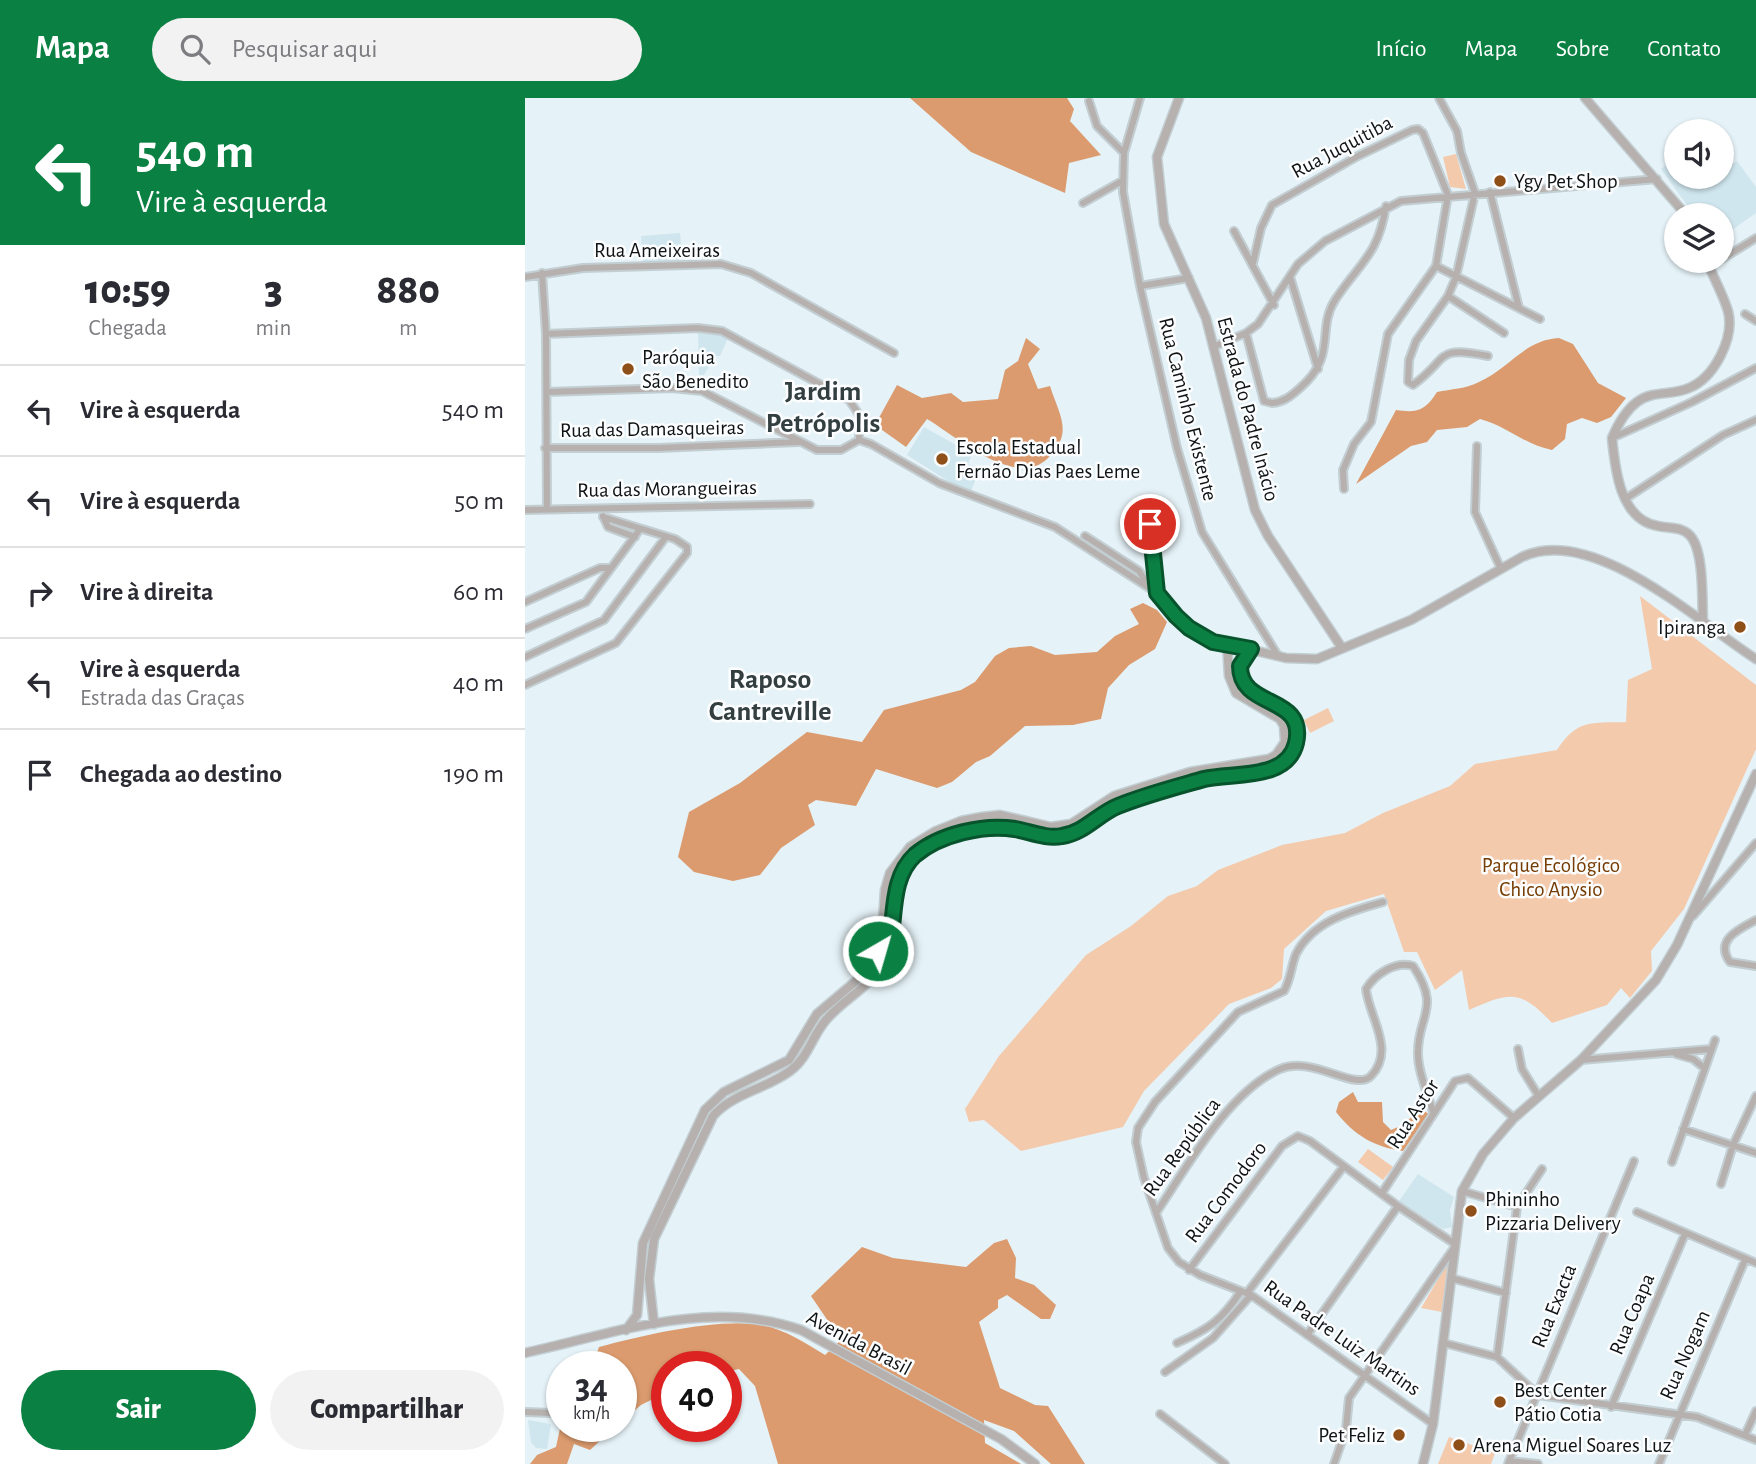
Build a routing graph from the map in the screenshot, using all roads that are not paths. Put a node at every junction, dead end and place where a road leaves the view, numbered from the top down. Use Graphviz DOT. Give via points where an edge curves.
graph roads {
  1 [pos="1140,98"];
  2 [pos="1179,98"];
  3 [pos="1439,98"];
  4 [pos="1585,98"];
  5 [pos="1089,101"];
  6 [pos="1124,153"];
  7 [pos="1657,178"];
  8 [pos="1122,181"];
  9 [pos="1490,192"];
  10 [pos="1475,193"];
  11 [pos="1447,195"];
  12 [pos="1083,203"];
  13 [pos="1677,203"];
  14 [pos="1386,206"];
  15 [pos="1234,231"];
  16 [pos="1756,239"];
  17 [pos="1734,252"];
  18 [pos="1253,263"];
  19 [pos="1436,266"];
  20 [pos="542,273"];
  21 [pos="1712,273"];
  22 [pos="525,277"];
  23 [pos="1290,277"];
  24 [pos="1456,277"];
  25 [pos="1189,278"];
  26 [pos="1140,286"];
  27 [pos="1448,296"];
  28 [pos="1274,305"];
  29 [pos="1519,307"];
  30 [pos="1745,314"];
  31 [pos="1540,319"];
  32 [pos="1756,321"];
  33 [pos="1246,333"];
  34 [pos="1504,333"];
  35 [pos="546,334"];
  36 [pos="1213,346"];
  37 [pos="894,353"];
  38 [pos="1487,356"];
  39 [pos="1756,368"];
  40 [pos="1318,369"];
  41 [pos="547,392"];
  42 [pos="1756,420"];
  43 [pos="1612,438"];
  44 [pos="859,440"];
  45 [pos="802,442"];
  46 [pos="1477,446"];
  47 [pos="545,448"];
  48 [pos="1345,488"];
  49 [pos="1625,499"];
  50 [pos="1147,501"];
  51 [pos="810,504"];
  52 [pos="599,508"];
  53 [pos="525,510"];
  54 [pos="547,510"];
  55 [pos="623,527"];
  56 [pos="640,529"];
  57 [pos="1085,536"];
  58 [pos="635,537"];
  59 [pos="665,538"];
  60 [pos="611,568"];
  61 [pos="1501,569"];
  62 [pos="1148,586"];
  63 [pos="1157,593"];
  64 [pos="525,601"];
  65 [pos="1703,623"];
  66 [pos="525,629"];
  67 [pos="1227,645"];
  68 [pos="1342,648"];
  69 [pos="1251,649"];
  70 [pos="1277,654"];
  71 [pos="1229,656"];
  72 [pos="525,657"];
  73 [pos="1243,659"];
  74 [pos="1756,659"];
  75 [pos="525,685"];
  76 [pos="1294,722"];
  77 [pos="1285,726"];
  78 [pos="1756,775"];
  79 [pos="1129,791"];
  80 [pos="1133,802"];
  81 [pos="1756,843"];
  82 [pos="910,847"];
  83 [pos="916,854"];
  84 [pos="1383,902"];
  85 [pos="1756,920"];
  86 [pos="1688,921"];
  87 [pos="878,951"];
  88 [pos="887,955"];
  89 [pos="1756,966"];
  90 [pos="1715,1040"];
  91 [pos="1518,1049"];
  92 [pos="1711,1049"];
  93 [pos="1674,1054"];
  94 [pos="1581,1060"];
  95 [pos="1703,1067"];
  96 [pos="1538,1095"];
  97 [pos="1756,1096"];
  98 [pos="1433,1112"];
  99 [pos="1514,1118"];
  100 [pos="1683,1129"];
  101 [pos="1733,1145"];
  102 [pos="1756,1153"];
  103 [pos="686,1160"];
  104 [pos="1635,1161"];
  105 [pos="1672,1162"];
  106 [pos="1344,1166"];
  107 [pos="1542,1168"];
  108 [pos="1721,1184"];
  109 [pos="1462,1191"];
  110 [pos="1382,1193"];
  111 [pos="1398,1206"];
  112 [pos="1517,1206"];
  113 [pos="1637,1212"];
  114 [pos="1156,1213"];
  115 [pos="1685,1234"];
  116 [pos="1454,1246"];
  117 [pos="1745,1260"];
  118 [pos="1756,1263"];
  119 [pos="1189,1270"];
  120 [pos="1451,1278"];
  121 [pos="1246,1293"];
  122 [pos="1506,1293"];
  123 [pos="654,1324"];
  124 [pos="626,1330"];
  125 [pos="1307,1335"];
  126 [pos="1177,1343"];
  127 [pos="1444,1343"];
  128 [pos="525,1353"];
  129 [pos="1497,1357"];
  130 [pos="1165,1372"];
  131 [pos="1364,1374"];
  132 [pos="1538,1395"];
  133 [pos="1611,1407"];
  134 [pos="1756,1411"];
  135 [pos="525,1412"];
  136 [pos="546,1413"];
  137 [pos="1160,1414"];
  138 [pos="1678,1415"];
  139 [pos="1433,1424"];
  140 [pos="1745,1435"];
  141 [pos="1756,1440"];
  142 [pos="1508,1463"];
  143 [pos="1035,1464"];
  144 [pos="1225,1464"];
  145 [pos="1334,1464"];
  146 [pos="1423,1464"];
  147 [pos="1538,1464"];
  148 [pos="1659,1464"];
  1 -- 6 [label="street, Rua Caminho Existente"];
  2 -- 25 [label="street, Estrada do Padre Inácio" via="1157,157 1164,223"];
  3 -- 10 [label="street" via="1457,131"];
  4 -- 7 [label="street"];
  5 -- 6 [label="street" via="1097,126"];
  6 -- 8 [label="street, Rua Caminho Existente"];
  7 -- 9 [label="street"];
  7 -- 13 [label="street"];
  8 -- 12 [label="street"];
  8 -- 26 [label="street, Rua Caminho Existente"];
  9 -- 10 [label="street"];
  9 -- 29 [label="street"];
  10 -- 11 [label="street"];
  10 -- 24 [label="street"];
  11 -- 14 [label="street"];
  11 -- 18 [label="street, Rua Juquitiba" via="1429,142 1421,131 1412,130 1272,205"];
  11 -- 19 [label="street"];
  14 -- 23 [label="street" via="1325,240"];
  14 -- 40 [label="street" via="1383,228 1371,255 1330,310"];
  15 -- 18 [label="street"];
  16 -- 17 [label="street"];
  18 -- 28 [label="street"];
  19 -- 24 [label="street"];
  19 -- 48 [label="street" via="1388,334 1371,422 1354,444 1343,470"];
  20 -- 22 [label="street, Rua Ameixeiras"];
  20 -- 35 [label="street"];
  20 -- 37 [label="street, Rua Ameixeiras" via="721,264 751,273"];
  21 -- 43 [label="street" via="1728,312 1728,334 1721,355 1701,382 1637,402"];
  23 -- 28 [label="street"];
  23 -- 40 [label="street"];
  24 -- 27 [label="street"];
  24 -- 29 [label="street"];
  25 -- 26 [label="street"];
  25 -- 36 [label="street, Estrada do Padre Inácio"];
  26 -- 70 [label="street, Rua Caminho Existente" via="1196,517 1211,550"];
  27 -- 34 [label="street"];
  27 -- 38 [label="street" via="1416,341 1408,382 1413,385 1452,351"];
  28 -- 33 [label="street"];
  29 -- 31 [label="street"];
  30 -- 32 [label="street"];
  33 -- 36 [label="street"];
  33 -- 40 [label="street" via="1264,401 1291,397"];
  35 -- 41 [label="street"];
  35 -- 44 [label="street" via="722,331 849,400 860,416"];
  36 -- 68 [label="street, Estrada do Padre Inácio" via="1255,510"];
  39 -- 43 [label="street"];
  41 -- 45 [label="street" via="702,391"];
  41 -- 47 [label="street"];
  42 -- 49 [label="street" via="1723,435"];
  43 -- 49 [label="street"];
  44 -- 45 [label="street" via="830,452"];
  44 -- 62 [label="street" via="939,483 1055,527"];
  45 -- 47 [label="street, Rua das Damasqueiras"];
  46 -- 61 [label="street" via="1475,512"];
  47 -- 54 [label="street"];
  49 -- 65 [label="street" via="1631,512 1650,525 1678,528 1694,540"];
  50 -- 63 [label="street"];
  51 -- 52 [label="street, Rua das Morangueiras"];
  52 -- 54 [label="street, Rua das Morangueiras"];
  52 -- 55 [label="street" via="603,517"];
  53 -- 54 [label="street, Rua das Morangueiras"];
  55 -- 56 [label="street"];
  55 -- 58 [label="street"];
  56 -- 58 [label="street"];
  56 -- 59 [label="street"];
  57 -- 62 [label="street" via="1139,571"];
  58 -- 60 [label="street"];
  59 -- 72 [label="street" via="604,620"];
  59 -- 75 [label="street" via="675,539 687,552 622,638 610,648"];
  60 -- 64 [label="street" via="600,568"];
  60 -- 66 [label="street" via="586,602"];
  61 -- 65 [label="street" via="1547,548 1573,552 1657,587"];
  61 -- 68 [label="street" via="1411,620"];
  62 -- 63 [label="street"];
  63 -- 67 [label="street" via="1189,628"];
  65 -- 74 [label="street"];
  67 -- 69 [label="street"];
  67 -- 71 [label="street"];
  68 -- 70 [label="street" via="1317,659"];
  69 -- 70 [label="street"];
  69 -- 73 [label="street"];
  71 -- 73 [label="street"];
  71 -- 77 [label="street" via="1229,676 1236,693 1274,714"];
  73 -- 76 [label="street" via="1240,675 1244,687 1280,705"];
  76 -- 77 [label="street"];
  76 -- 80 [label="street" via="1295,745 1283,764 1206,779"];
  77 -- 79 [label="street" via="1285,742 1269,759 1190,772"];
  78 -- 86 [label="street"];
  79 -- 80 [label="street"];
  79 -- 82 [label="street" via="1071,824 1051,827 1000,815 982,817 949,826"];
  80 -- 83 [label="street" via="1064,836 1051,838 997,827 962,833"];
  81 -- 86 [label="street"];
  82 -- 83 [label="street"];
  82 -- 87 [label="street" via="896,862 885,890"];
  83 -- 88 [label="street" via="895,891"];
  84 -- 114 [label="street, Rua Padre Luiz Martins" via="1333,918 1313,934 1295,958 1284,990 1238,1012 1149,1109 1136,1142"];
  85 -- 89 [label="street" via="1732,933 1725,952 1730,962"];
  86 -- 94 [label="street" via="1656,980"];
  87 -- 88 [label="street"];
  87 -- 103 [label="street" via="856,981 817,1014 789,1060 713,1100"];
  88 -- 103 [label="street" via="864,988 825,1021 798,1065 720,1108"];
  90 -- 92 [label="street"];
  91 -- 96 [label="street" via="1522,1069"];
  92 -- 93 [label="street"];
  92 -- 95 [label="street"];
  93 -- 94 [label="street"];
  93 -- 95 [label="street"];
  94 -- 96 [label="street"];
  95 -- 100 [label="street"];
  96 -- 99 [label="street"];
  97 -- 101 [label="street"];
  98 -- 99 [label="street, Rua Astor" via="1455,1082 1468,1078"];
  98 -- 110 [label="street, Rua Astor"];
  98 -- 114 [label="street, Rua República" via="1418,1051 1429,1009 1416,970 1409,964 1388,969 1367,989 1382,1038 1371,1076 1357,1081 1296,1064 1262,1080 1234,1104"];
  99 -- 109 [label="street" via="1483,1154"];
  100 -- 101 [label="street"];
  100 -- 105 [label="street"];
  101 -- 102 [label="street"];
  101 -- 108 [label="street"];
  103 -- 123 [label="street" via="654,1239 649,1279"];
  103 -- 124 [label="street" via="643,1242 637,1315"];
  104 -- 132 [label="street, Rua Exacta"];
  106 -- 110 [label="street"];
  106 -- 119 [label="street, Rua Comodoro" via="1303,1136 1293,1137"];
  106 -- 121 [label="street"];
  107 -- 112 [label="street"];
  109 -- 112 [label="street"];
  109 -- 116 [label="street"];
  110 -- 111 [label="street"];
  111 -- 116 [label="street"];
  111 -- 125 [label="street"];
  112 -- 122 [label="street"];
  113 -- 115 [label="street"];
  114 -- 119 [label="street, Rua Padre Luiz Martins" via="1173,1256"];
  115 -- 117 [label="street"];
  115 -- 133 [label="street, Rua Coapa"];
  116 -- 120 [label="street"];
  116 -- 131 [label="street"];
  117 -- 118 [label="street"];
  117 -- 138 [label="street, Rua Nogam"];
  119 -- 121 [label="street, Rua Padre Luiz Martins"];
  120 -- 122 [label="street"];
  120 -- 127 [label="street"];
  121 -- 125 [label="street, Rua Padre Luiz Martins"];
  121 -- 126 [label="street" via="1223,1318"];
  121 -- 130 [label="street" via="1213,1338"];
  122 -- 129 [label="street"];
  123 -- 124 [label="street, Avenida Brasil"];
  123 -- 143 [label="street, Avenida Brasil" via="706,1316 776,1321 801,1330 1000,1439"];
  124 -- 128 [label="street, Avenida Brasil"];
  125 -- 131 [label="street, Rua Padre Luiz Martins"];
  127 -- 129 [label="street"];
  127 -- 139 [label="street"];
  129 -- 132 [label="street"];
  131 -- 139 [label="street, Rua Padre Luiz Martins"];
  131 -- 145 [label="street" via="1349,1398 1346,1429"];
  132 -- 133 [label="street"];
  132 -- 142 [label="street, Rua Exacta"];
  133 -- 138 [label="street"];
  134 -- 140 [label="street"];
  135 -- 136 [label="street"];
  137 -- 144 [label="street"];
  138 -- 140 [label="street" via="1697,1417"];
  138 -- 148 [label="street, Rua Nogam"];
  139 -- 146 [label="street"];
  140 -- 141 [label="street"];
  142 -- 147 [label="street"];
}
